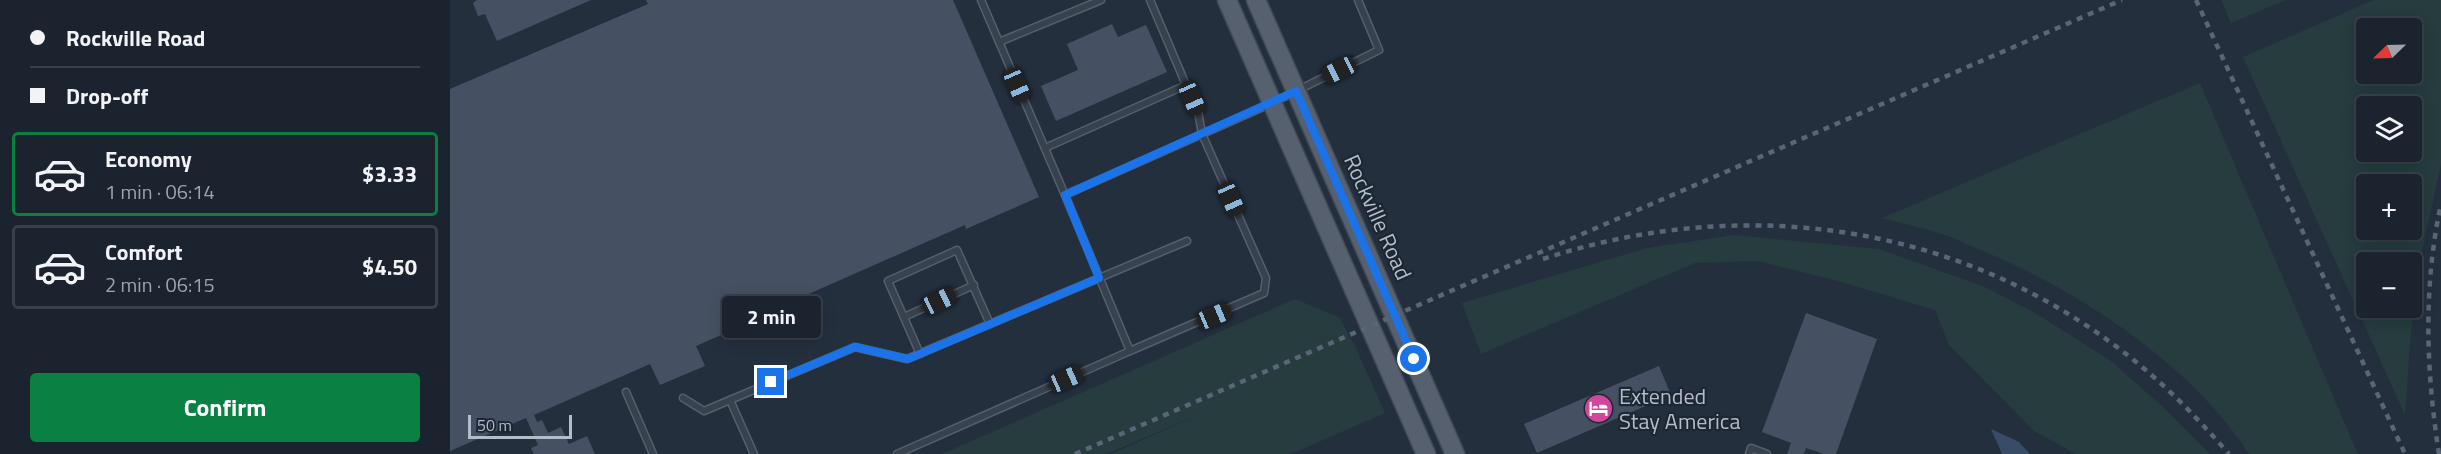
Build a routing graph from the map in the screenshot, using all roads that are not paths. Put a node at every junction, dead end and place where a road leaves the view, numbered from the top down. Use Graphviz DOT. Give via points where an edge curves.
graph roads {
  1 [pos="981,0"];
  2 [pos="1101,0"];
  3 [pos="1150,0"];
  4 [pos="1227,0"];
  5 [pos="1256,0"];
  6 [pos="1358,0"];
  7 [pos="999,42"];
  8 [pos="1186,85"];
  9 [pos="1296,91"];
  10 [pos="1272,103"];
  11 [pos="1202,134"];
  12 [pos="1045,148"];
  13 [pos="1065,195"];
  14 [pos="1187,241"];
  15 [pos="1099,278"];
  16 [pos="974,285"];
  17 [pos="904,317"];
  18 [pos="990,324"];
  19 [pos="1130,351"];
  20 [pos="920,354"];
  21 [pos="626,392"];
  22 [pos="683,398"];
  23 [pos="730,400"];
  24 [pos="653,454"];
  25 [pos="754,454"];
  26 [pos="897,454"];
  27 [pos="1426,454"];
  28 [pos="1455,454"];
  29 [pos="1749,454"];
  30 [pos="1767,454"];
  1 -- 7 [label="lane"];
  2 -- 7 [label="lane"];
  3 -- 8 [label="lane"];
  4 -- 10 [label="main road"];
  5 -- 9 [label="main road, Rockville Road"];
  6 -- 9 [label="lane" via="1379,50"];
  7 -- 12 [label="lane"];
  8 -- 11 [label="lane" via="1198,111"];
  8 -- 12 [label="lane"];
  9 -- 10 [label="lane"];
  9 -- 28 [label="main road, Rockville Road"];
  10 -- 11 [label="lane"];
  10 -- 27 [label="main road"];
  11 -- 13 [label="lane"];
  11 -- 19 [label="lane" via="1266,278 1264,293"];
  12 -- 13 [label="lane"];
  13 -- 15 [label="lane"];
  14 -- 15 [label="lane"];
  15 -- 18 [label="lane"];
  15 -- 19 [label="lane"];
  16 -- 17 [label="lane"];
  16 -- 17 [label="lane" via="957,250 888,281"];
  16 -- 18 [label="lane"];
  17 -- 20 [label="lane"];
  18 -- 20 [label="lane"];
  19 -- 26 [label="lane"];
  20 -- 23 [label="lane" via="908,359 855,347"];
  21 -- 24 [label="lane"];
  22 -- 23 [label="lane" via="704,411"];
  23 -- 25 [label="lane"];
  29 -- 30 [label="lane" via="1751,448"];
}
